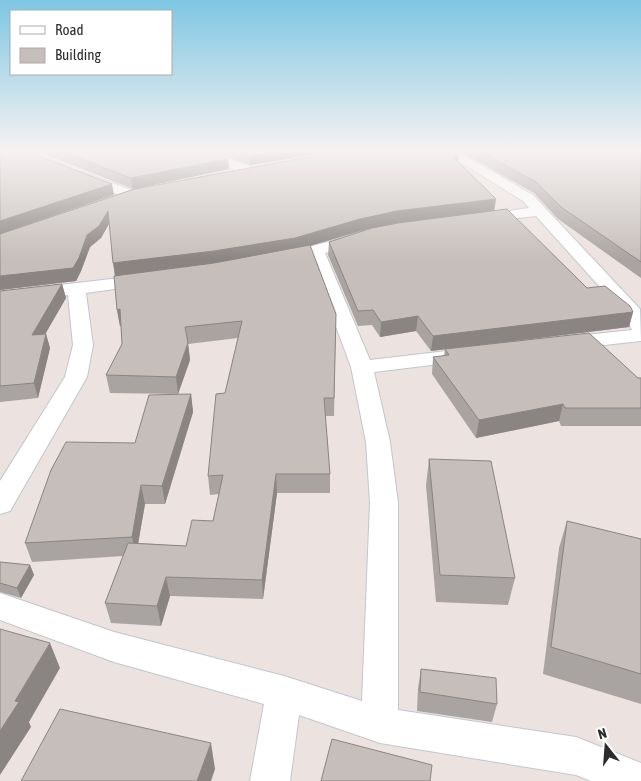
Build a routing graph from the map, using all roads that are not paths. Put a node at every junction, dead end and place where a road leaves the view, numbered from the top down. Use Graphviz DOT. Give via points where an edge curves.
graph roads {
  1 [pos="118,187"];
  2 [pos="514,187"];
  3 [pos="116,201"];
  4 [pos="539,211"];
  5 [pos="465,220"];
  6 [pos="375,234"];
  7 [pos="316,250"];
  8 [pos="265,262"];
  9 [pos="162,278"];
  10 [pos="76,290"];
  11 [pos="0,298"];
  12 [pos="638,318"];
  13 [pos="641,335"];
  14 [pos="545,346"];
  15 [pos="487,353"];
  16 [pos="362,367"];
  17 [pos="0,504"];
  18 [pos="0,606"];
  19 [pos="284,693"];
  20 [pos="380,725"];
  21 [pos="270,781"];
  22 [pos="635,781"];
  1 -- 3 [label="street" via="137,194"];
  2 -- 4 [label="street"];
  4 -- 5 [label="street"];
  4 -- 12 [label="street"];
  6 -- 7 [label="street"];
  7 -- 8 [label="street"];
  7 -- 16 [label="street"];
  9 -- 10 [label="street"];
  10 -- 11 [label="street"];
  10 -- 17 [label="street" via="83,345 76,377"];
  13 -- 14 [label="street"];
  15 -- 16 [label="street"];
  16 -- 20 [label="street" via="378,442 384,502"];
  18 -- 19 [label="street" via="114,646"];
  19 -- 20 [label="street"];
  19 -- 21 [label="street"];
  20 -- 22 [label="street" via="576,756"];
}
